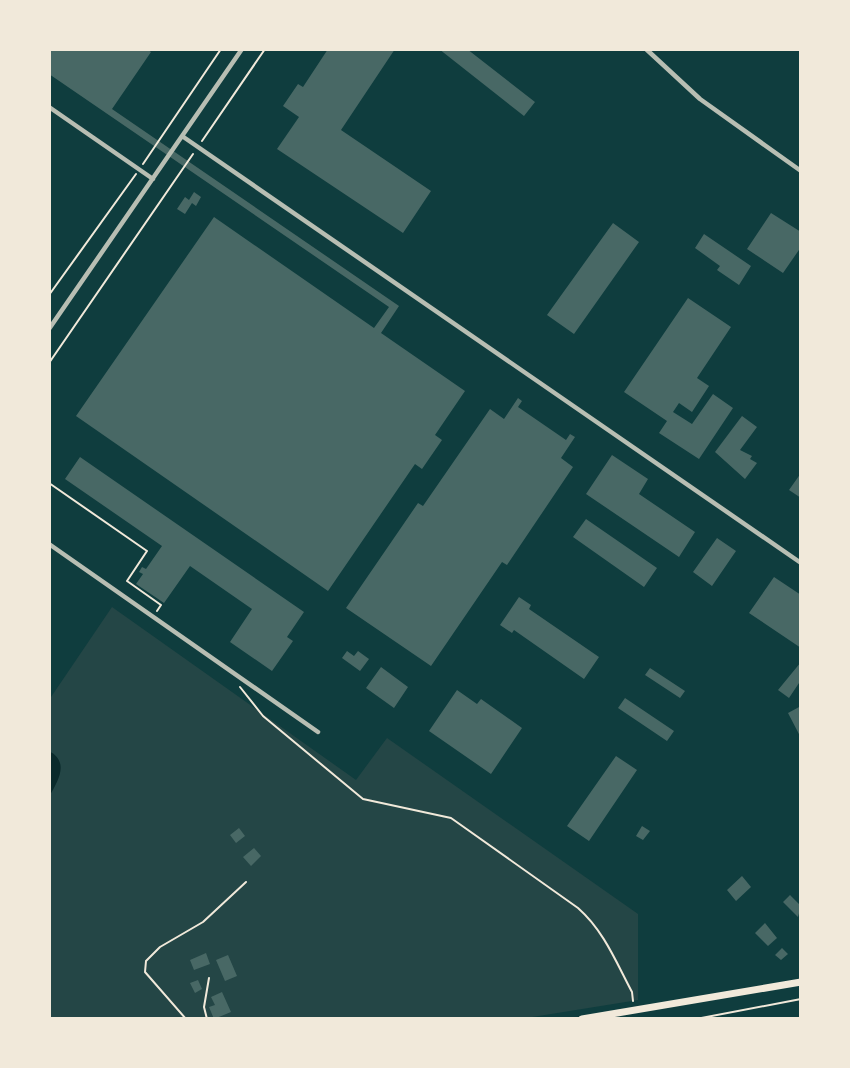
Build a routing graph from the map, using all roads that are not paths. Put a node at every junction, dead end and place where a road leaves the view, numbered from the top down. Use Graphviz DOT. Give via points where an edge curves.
graph roads {
  1 [pos="242,49"];
  2 [pos="646,49"];
  3 [pos="49,107"];
  4 [pos="182,136"];
  5 [pos="801,171"];
  6 [pos="153,179"];
  7 [pos="49,329"];
  8 [pos="49,544"];
  9 [pos="801,563"];
  10 [pos="318,732"];
  11 [pos="801,982"];
  12 [pos="582,1019"];
  1 -- 4 [label="street"];
  2 -- 5 [label="street" via="700,99"];
  3 -- 6 [label="street"];
  4 -- 6 [label="street"];
  4 -- 9 [label="street"];
  6 -- 7 [label="street"];
  8 -- 10 [label="street"];
  11 -- 12 [label="main road"];
}
